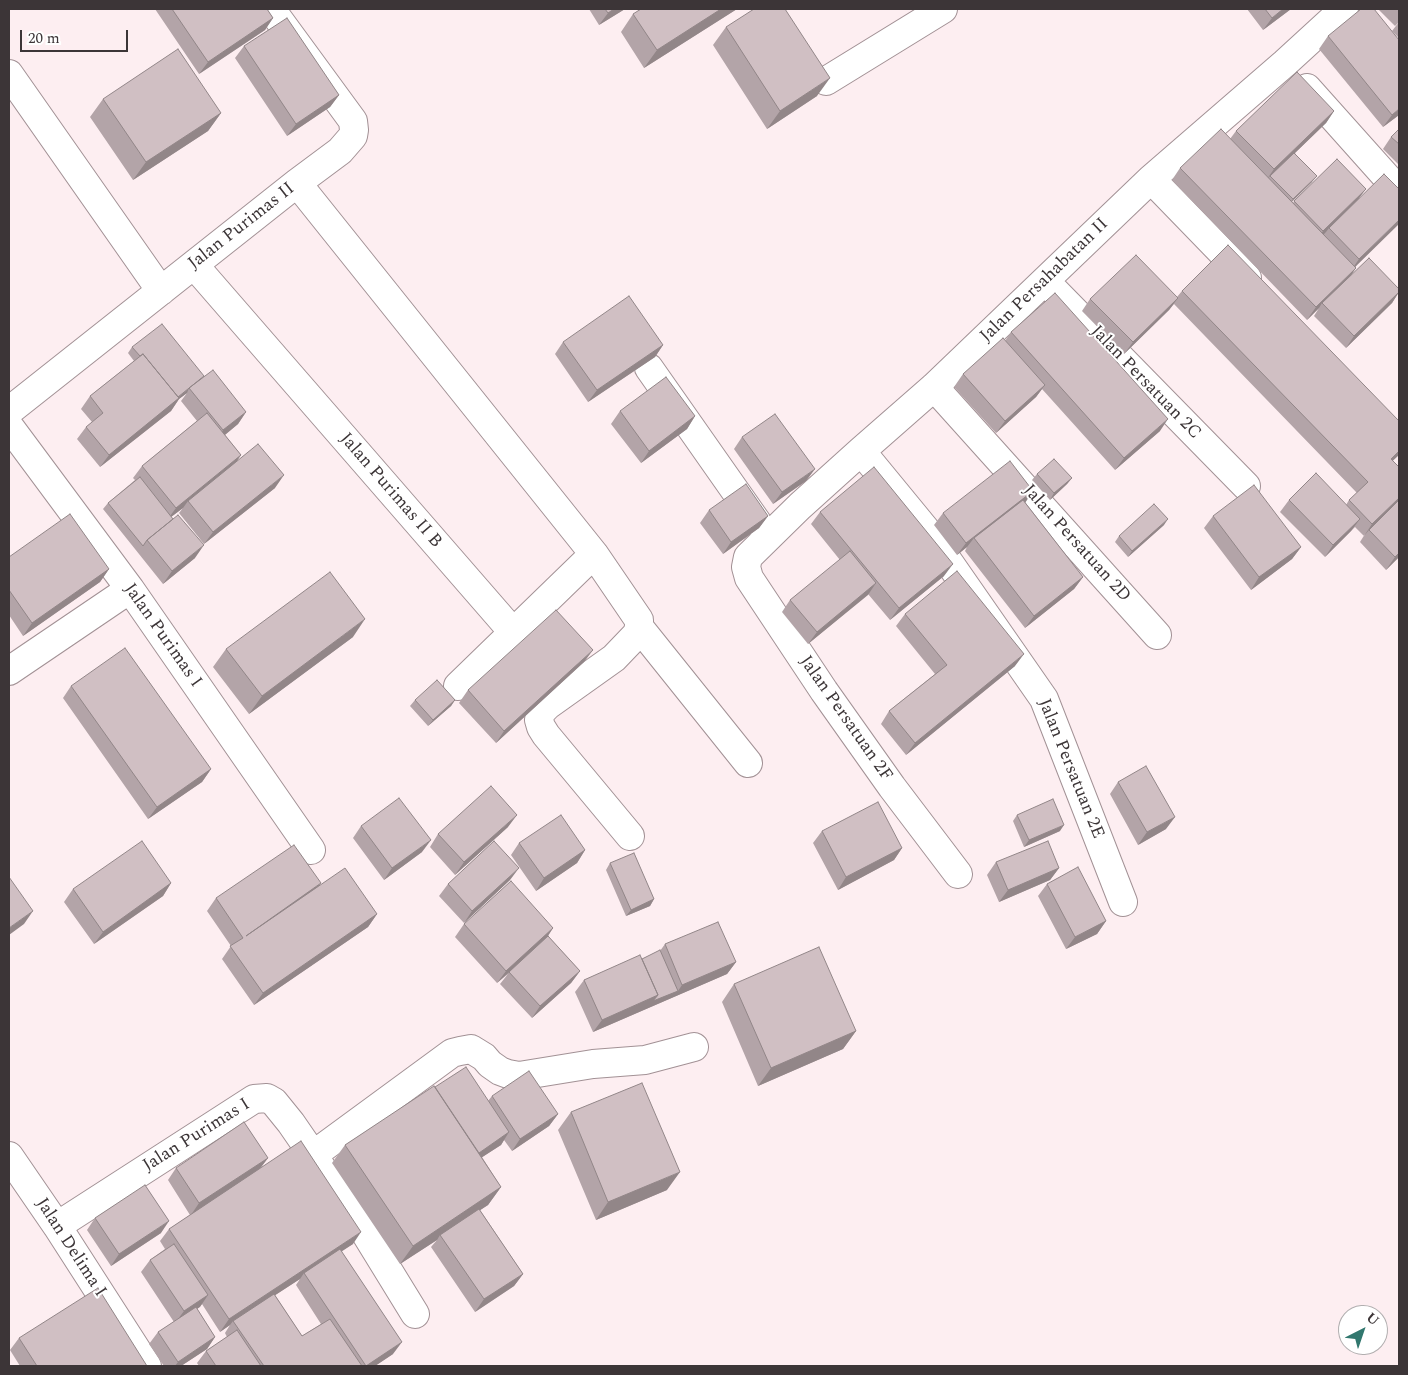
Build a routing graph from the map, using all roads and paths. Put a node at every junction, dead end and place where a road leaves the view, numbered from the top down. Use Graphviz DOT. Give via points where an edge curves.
graph roads {
  1 [pos="271,9"];
  2 [pos="943,9"];
  3 [pos="1359,11"];
  4 [pos="1285,63"];
  5 [pos="9,74"];
  6 [pos="826,81"];
  7 [pos="1151,179"];
  8 [pos="297,183"];
  9 [pos="1399,190"];
  10 [pos="194,265"];
  11 [pos="1045,281"];
  12 [pos="161,291"];
  13 [pos="1260,292"];
  14 [pos="649,368"];
  15 [pos="934,387"];
  16 [pos="9,411"];
  17 [pos="9,426"];
  18 [pos="861,451"];
  19 [pos="1246,486"];
  20 [pos="768,537"];
  21 [pos="594,554"];
  22 [pos="748,557"];
  23 [pos="130,589"];
  24 [pos="639,627"];
  25 [pos="513,632"];
  26 [pos="1157,635"];
  27 [pos="9,671"];
  28 [pos="458,686"];
  29 [pos="748,763"];
  30 [pos="630,836"];
  31 [pos="311,850"];
  32 [pos="958,874"];
  33 [pos="1124,902"];
  34 [pos="694,1048"];
  35 [pos="313,1155"];
  36 [pos="9,1156"];
  37 [pos="57,1226"];
  38 [pos="415,1314"];
  39 [pos="146,1366"];
  1 -- 8 [label="street, Jalan Purimas II" via="353,121 353,136 340,151"];
  2 -- 6 [label="street"];
  3 -- 4 [label="street, Jalan Persahabatan II"];
  4 -- 7 [label="street, Jalan Persahabatan II"];
  4 -- 9 [label="street"];
  5 -- 12 [label="street"];
  7 -- 11 [label="street, Jalan Persahabatan II"];
  7 -- 13 [label="street"];
  8 -- 10 [label="street, Jalan Purimas II"];
  8 -- 21 [label="street"];
  10 -- 12 [label="street, Jalan Purimas II"];
  10 -- 25 [label="street, Jalan Purimas II B"];
  11 -- 15 [label="street, Jalan Persahabatan II"];
  11 -- 19 [label="street, Jalan Persatuan 2C"];
  12 -- 16 [label="street, Jalan Purimas II"];
  14 -- 20 [label="street"];
  15 -- 18 [label="street, Jalan Persahabatan II"];
  15 -- 26 [label="street, Jalan Persatuan 2D"];
  17 -- 23 [label="street, Jalan Purimas I"];
  18 -- 20 [label="street, Jalan Persahabatan II"];
  18 -- 33 [label="street, Jalan Persatuan 2E" via="930,535 1044,699"];
  20 -- 22 [label="street, Jalan Persahabatan II"];
  21 -- 24 [label="street" via="639,620"];
  21 -- 25 [label="street"];
  22 -- 32 [label="street, Jalan Persatuan 2F" via="749,578 892,788"];
  23 -- 27 [label="street"];
  23 -- 31 [label="street, Jalan Purimas I"];
  24 -- 29 [label="street"];
  24 -- 30 [label="street" via="637,634 614,658 548,705 539,720 546,735"];
  25 -- 28 [label="street"];
  34 -- 35 [label="street" via="645,1060 593,1064 519,1076 500,1071 471,1050 452,1053"];
  35 -- 37 [label="street, Jalan Purimas I" via="274,1102 267,1098 254,1099"];
  35 -- 38 [label="street, Jalan Purimas I"];
  36 -- 37 [label="street, Jalan Delima I"];
  37 -- 39 [label="street, Jalan Delima I"];
}
